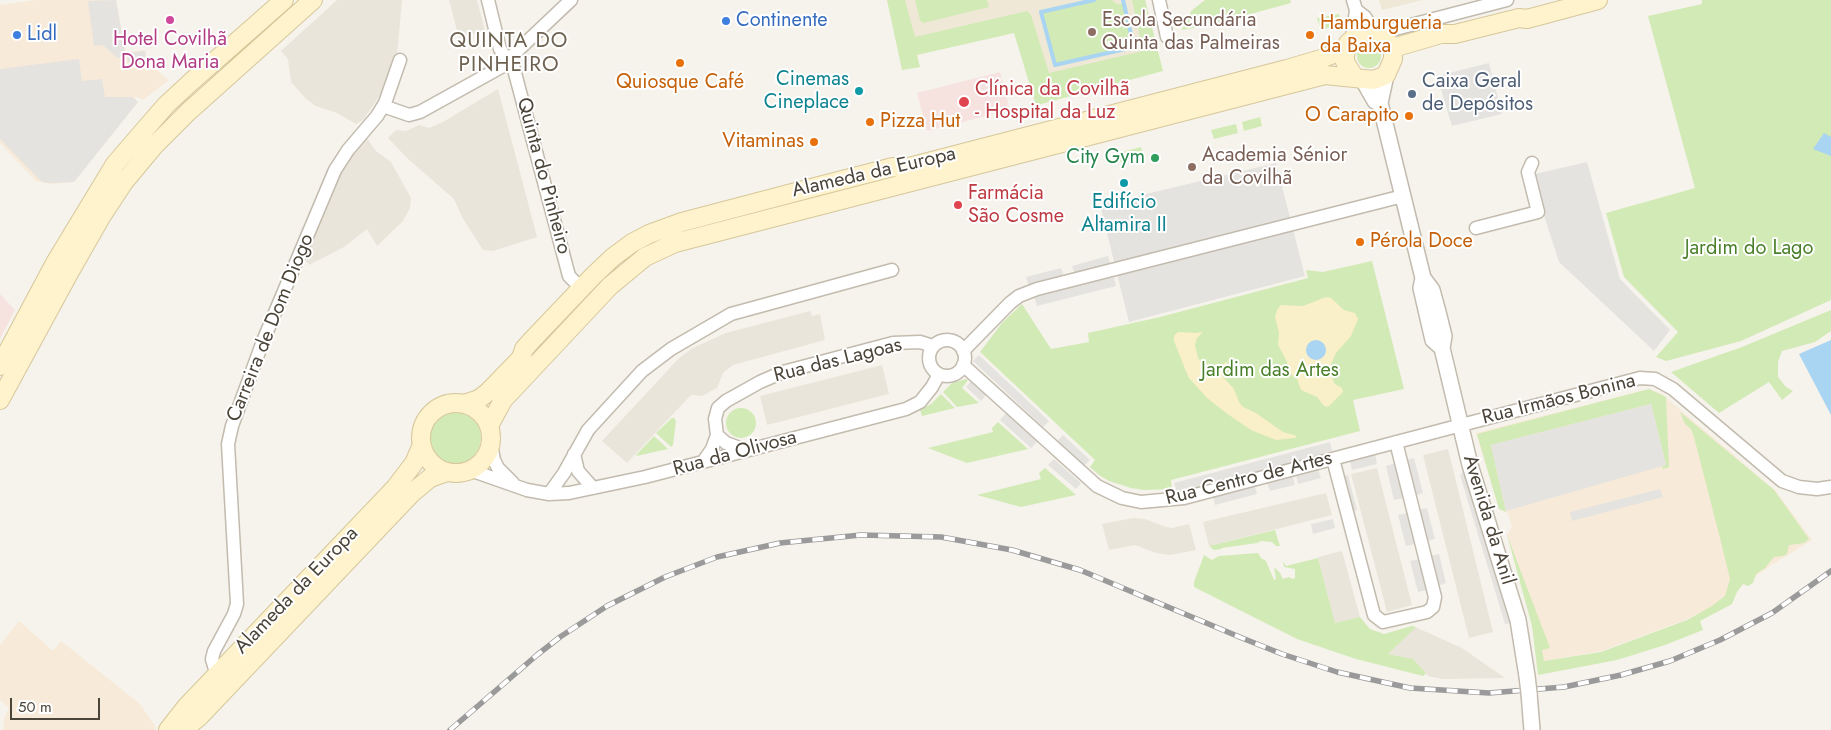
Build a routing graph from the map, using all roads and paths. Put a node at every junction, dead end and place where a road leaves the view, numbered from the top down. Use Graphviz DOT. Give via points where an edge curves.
graph roads {
  1 [pos="284,0"];
  2 [pos="313,0"];
  3 [pos="488,0"];
  4 [pos="571,0"];
  5 [pos="1159,0"];
  6 [pos="1506,0"];
  7 [pos="1598,0"];
  8 [pos="1354,5"];
  9 [pos="1377,32"];
  10 [pos="1167,37"];
  11 [pos="1349,44"];
  12 [pos="1393,48"];
  13 [pos="400,60"];
  14 [pos="511,60"];
  15 [pos="1386,75"];
  16 [pos="1359,79"];
  17 [pos="1380,103"];
  18 [pos="383,106"];
  19 [pos="1532,163"];
  20 [pos="1403,196"];
  21 [pos="1476,228"];
  22 [pos="892,270"];
  23 [pos="581,288"];
  24 [pos="933,346"];
  25 [pos="963,350"];
  26 [pos="963,365"];
  27 [pos="0,366"];
  28 [pos="939,374"];
  29 [pos="0,400"];
  30 [pos="464,404"];
  31 [pos="1460,425"];
  32 [pos="490,435"];
  33 [pos="717,435"];
  34 [pos="1396,442"];
  35 [pos="421,447"];
  36 [pos="746,450"];
  37 [pos="574,454"];
  38 [pos="1333,459"];
  39 [pos="703,462"];
  40 [pos="470,470"];
  41 [pos="447,472"];
  42 [pos="515,485"];
  43 [pos="1831,487"];
  44 [pos="592,488"];
  45 [pos="549,494"];
  46 [pos="218,673"];
  47 [pos="168,730"];
  48 [pos="183,730"];
  49 [pos="1532,730"];
  1 -- 27 [label="main road" via="166,105 115,164 55,263"];
  2 -- 29 [label="main road" via="188,112 124,182 68,274"];
  3 -- 14 [label="street, Quinta do Pinheiro" via="500,48"];
  4 -- 14 [label="street" via="514,53"];
  5 -- 10 [label="street"];
  6 -- 9 [label="street"];
  7 -- 12 [label="main road"];
  8 -- 9 [label="street"];
  8 -- 11 [label="street"];
  9 -- 11 [label="main road" via="1359,34"];
  9 -- 12 [label="main road"];
  11 -- 16 [label="main road" via="1345,62"];
  11 -- 23 [label="main road, Alameda da Europa" via="1321,59 904,168 878,170 682,222 632,243 613,256"];
  12 -- 15 [label="main road" via="1393,59"];
  13 -- 18 [label="street, Carreira de Dom Diogo"];
  14 -- 18 [label="street" via="420,112 409,115"];
  14 -- 23 [label="street, Quinta do Pinheiro" via="570,276"];
  15 -- 16 [label="main road" via="1374,80"];
  15 -- 17 [label="street, Avenida da Anil"];
  16 -- 17 [label="street, Avenida da Anil"];
  16 -- 32 [label="main road, Alameda da Europa" via="1325,75 675,244 645,257 610,286 509,392 496,411"];
  17 -- 20 [label="street, Avenida da Anil"];
  18 -- 46 [label="street, Carreira de Dom Diogo" via="335,170 263,341 232,426 228,444 237,604 214,651 212,659"];
  19 -- 21 [label="street" via="1528,172 1538,212"];
  20 -- 25 [label="street" via="1037,289 1010,302"];
  20 -- 31 [label="street, Avenida da Anil" via="1423,278 1432,290 1444,336 1442,348"];
  22 -- 37 [label="street" via="731,314 702,330 642,371 588,430"];
  23 -- 30 [label="main road, Alameda da Europa" via="488,392"];
  24 -- 25 [label="street" via="947,340"];
  24 -- 28 [label="street" via="929,361"];
  24 -- 33 [label="street, Rua das Lagoas" via="920,342 893,343 783,372 736,395 718,408 715,419"];
  25 -- 26 [label="street"];
  26 -- 28 [label="street" via="953,374"];
  26 -- 38 [label="street, Rua Centro de Artes" via="1097,486 1122,498 1141,502 1184,498"];
  28 -- 36 [label="street, Rua da Olivosa" via="929,391 913,406"];
  30 -- 32 [label="main road" via="480,412"];
  30 -- 35 [label="main road, Alameda da Europa" via="444,404 427,416 420,436"];
  31 -- 34 [label="street, Rua Centro de Artes"];
  31 -- 43 [label="street, Rua Irmãos Bonina" via="1640,378 1655,379 1673,389 1782,480 1799,487"];
  31 -- 49 [label="street, Avenida da Anil, bridge" via="1518,620 1528,676"];
  32 -- 40 [label="main road, Alameda da Europa" via="484,460"];
  32 -- 42 [label="street, Rua da Olivosa" via="498,468"];
  33 -- 36 [label="street" via="726,443"];
  33 -- 39 [label="street, Rua das Lagoas"];
  34 -- 38 [label="street, Rua Centro de Artes"];
  34 -- 38 [label="street" via="1436,600 1427,612 1383,622 1374,615"];
  35 -- 41 [label="main road" via="431,464"];
  35 -- 46 [label="main road, Alameda da Europa" via="414,463 395,488"];
  36 -- 39 [label="street, Rua da Olivosa"];
  37 -- 44 [label="street" via="578,470"];
  37 -- 45 [label="street"];
  39 -- 44 [label="street, Rua da Olivosa"];
  40 -- 41 [label="main road, Alameda da Europa"];
  40 -- 42 [label="street, Rua da Olivosa"];
  41 -- 48 [label="main road, Alameda da Europa" via="430,478 412,493"];
  42 -- 45 [label="street, Rua da Olivosa"];
  44 -- 45 [label="street, Rua da Olivosa"];
  46 -- 47 [label="main road, Alameda da Europa"];
}
